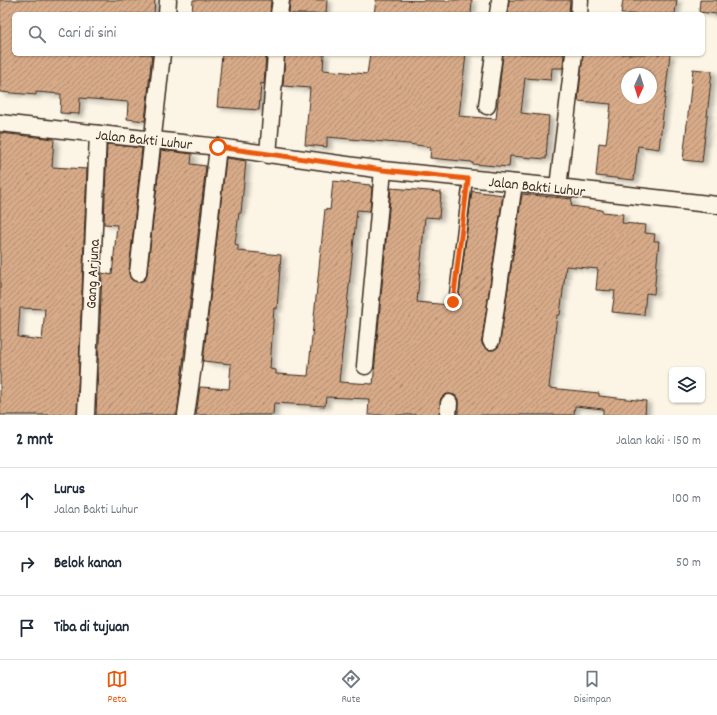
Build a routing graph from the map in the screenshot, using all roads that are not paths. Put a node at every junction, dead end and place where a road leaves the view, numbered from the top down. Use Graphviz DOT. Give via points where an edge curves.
graph roads {
  1 [pos="168,0"];
  2 [pos="280,0"];
  3 [pos="500,0"];
  4 [pos="580,0"];
  5 [pos="167,12"];
  6 [pos="279,12"];
  7 [pos="498,12"];
  8 [pos="579,12"];
  9 [pos="162,56"];
  10 [pos="276,56"];
  11 [pos="494,56"];
  12 [pos="574,56"];
  13 [pos="487,106"];
  14 [pos="0,123"];
  15 [pos="98,134"];
  16 [pos="152,140"];
  17 [pos="218,147"];
  18 [pos="268,154"];
  19 [pos="383,170"];
  20 [pos="468,179"];
  21 [pos="514,183"];
  22 [pos="558,187"];
  23 [pos="717,204"];
  24 [pos="138,273"];
  25 [pos="453,302"];
  26 [pos="492,341"];
  27 [pos="365,366"];
  28 [pos="86,415"];
  29 [pos="186,415"];
  1 -- 5 [label="street"];
  2 -- 6 [label="street"];
  3 -- 7 [label="street"];
  4 -- 8 [label="street"];
  9 -- 16 [label="street"];
  10 -- 18 [label="street"];
  11 -- 13 [label="street"];
  12 -- 22 [label="street"];
  14 -- 15 [label="street, Jalan Bakti Luhur"];
  15 -- 16 [label="street, Jalan Bakti Luhur"];
  15 -- 28 [label="street, Gang Arjuna"];
  16 -- 17 [label="street, Jalan Bakti Luhur"];
  16 -- 24 [label="street"];
  17 -- 18 [label="street, Jalan Bakti Luhur"];
  17 -- 29 [label="street"];
  18 -- 19 [label="street, Jalan Bakti Luhur"];
  19 -- 20 [label="street, Jalan Bakti Luhur"];
  19 -- 27 [label="street"];
  20 -- 21 [label="street, Jalan Bakti Luhur"];
  20 -- 25 [label="lane"];
  21 -- 22 [label="street, Jalan Bakti Luhur"];
  21 -- 26 [label="street"];
  22 -- 23 [label="street, Jalan Bakti Luhur"];
}
